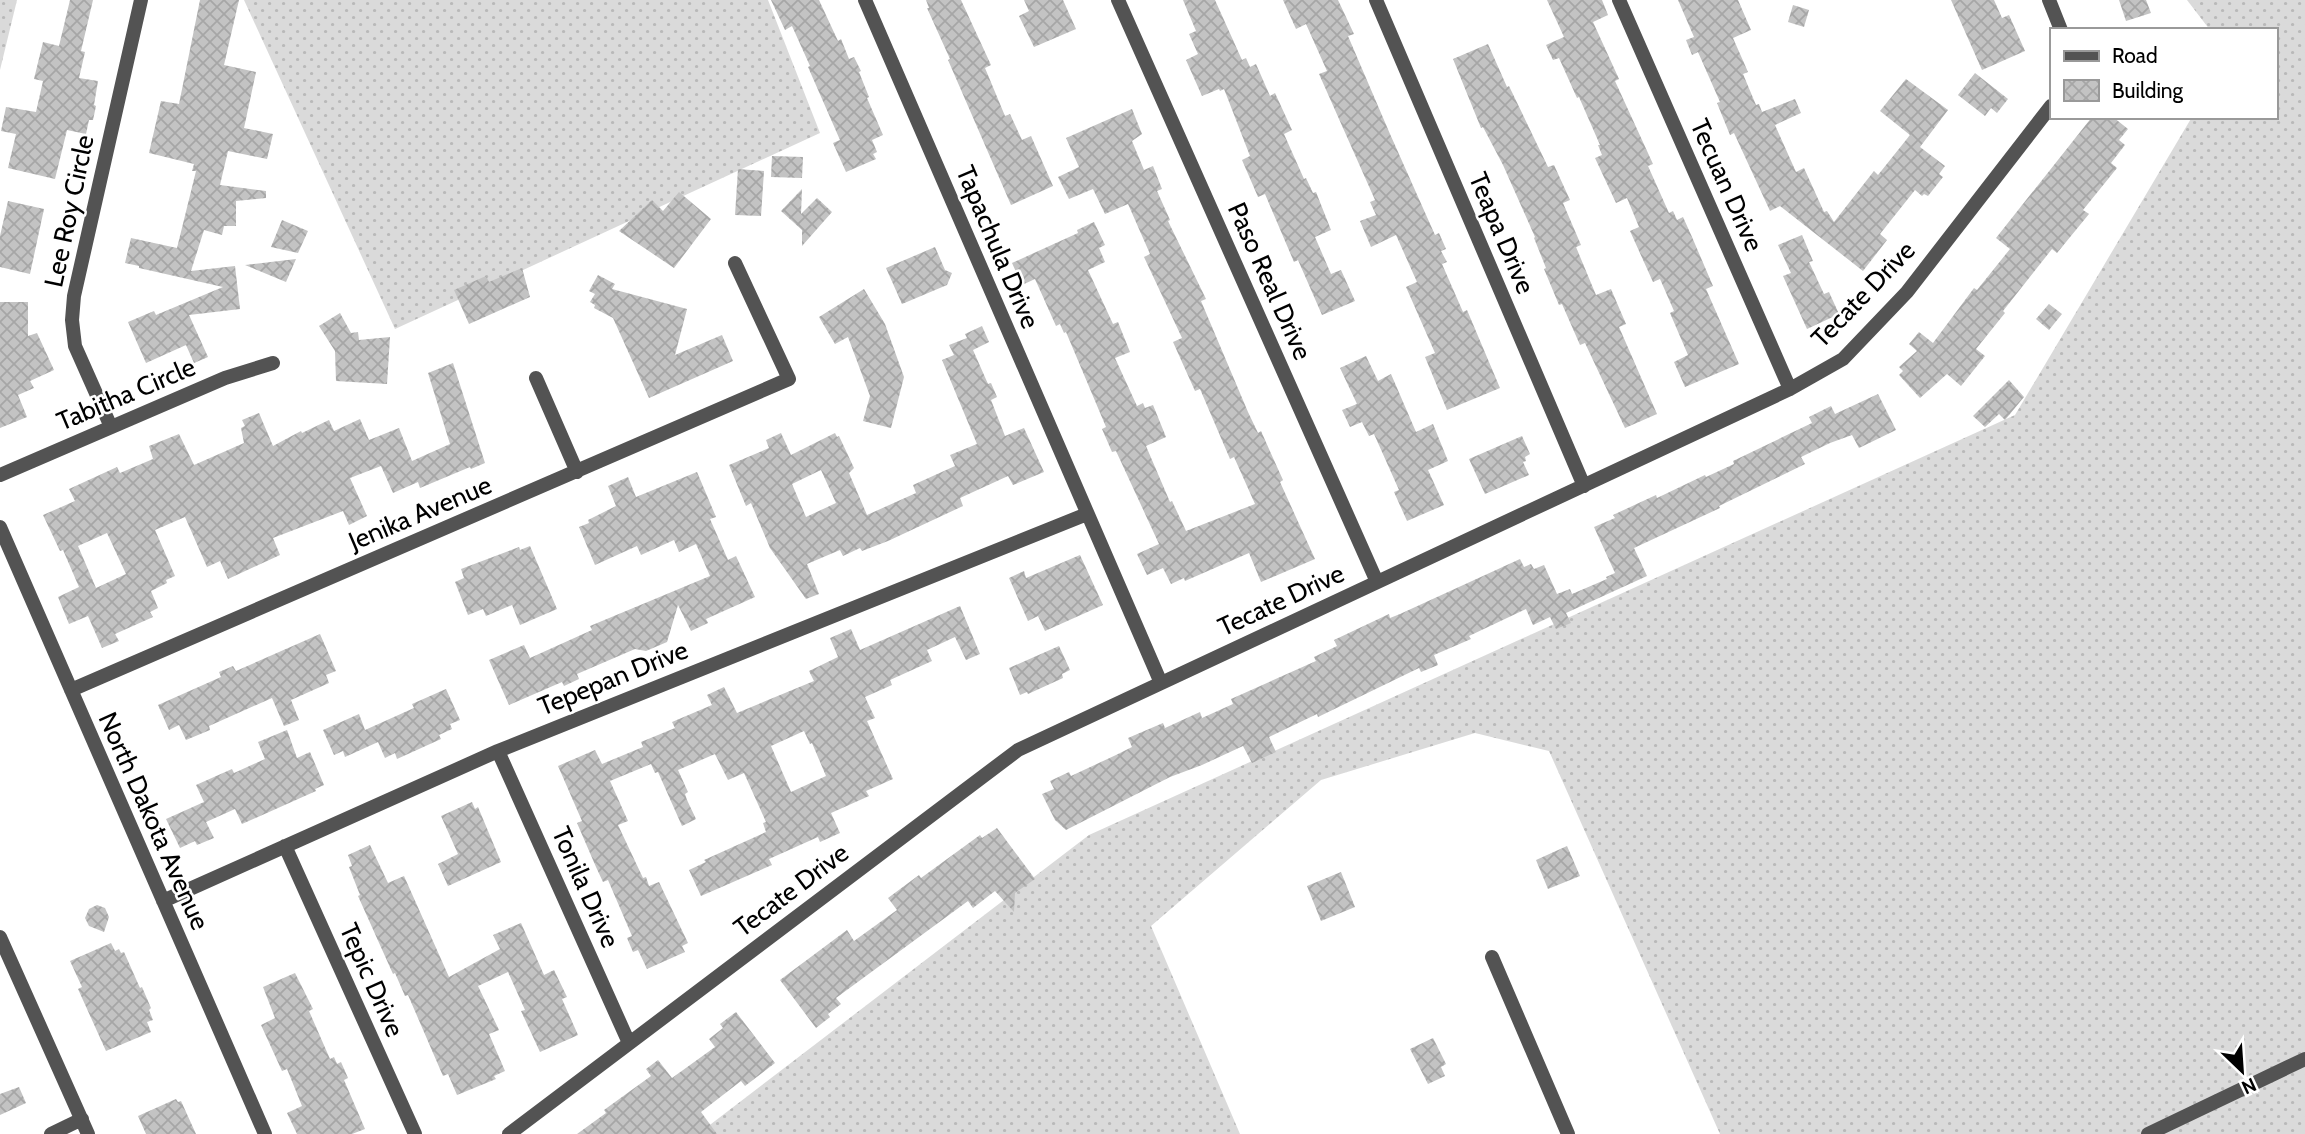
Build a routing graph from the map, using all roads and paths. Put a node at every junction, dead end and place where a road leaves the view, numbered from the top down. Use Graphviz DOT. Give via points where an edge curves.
graph roads {
  1 [pos="141,0"];
  2 [pos="865,0"];
  3 [pos="1118,0"];
  4 [pos="1376,0"];
  5 [pos="1619,0"];
  6 [pos="2049,0"];
  7 [pos="2060,28"];
  8 [pos="2050,107"];
  9 [pos="735,263"];
  10 [pos="273,363"];
  11 [pos="536,377"];
  12 [pos="1790,389"];
  13 [pos="111,427"];
  14 [pos="577,472"];
  15 [pos="0,475"];
  16 [pos="1584,486"];
  17 [pos="1087,514"];
  18 [pos="0,527"];
  19 [pos="1377,582"];
  20 [pos="1161,683"];
  21 [pos="71,690"];
  22 [pos="498,751"];
  23 [pos="285,846"];
  24 [pos="163,901"];
  25 [pos="0,937"];
  26 [pos="1492,957"];
  27 [pos="629,1043"];
  28 [pos="2305,1059"];
  29 [pos="82,1119"];
  30 [pos="51,1134"];
  31 [pos="88,1134"];
  32 [pos="265,1134"];
  33 [pos="415,1134"];
  34 [pos="509,1134"];
  35 [pos="1568,1134"];
  36 [pos="2148,1134"];
  1 -- 13 [label="street, Lee Roy Circle" via="72,320 75,346"];
  2 -- 17 [label="street, Tapachula Drive"];
  3 -- 19 [label="street, Paso Real Drive"];
  4 -- 16 [label="street, Teapa Drive"];
  5 -- 12 [label="street, Tecuan Drive"];
  6 -- 7 [label="street"];
  8 -- 12 [label="street, Tecate Drive" via="1907,292 1843,359"];
  9 -- 14 [label="street, Jenika Avenue" via="789,379"];
  10 -- 13 [label="street, Tabitha Circle" via="225,378"];
  11 -- 14 [label="street"];
  12 -- 16 [label="street, Tecate Drive"];
  13 -- 15 [label="street, Tabitha Circle"];
  14 -- 21 [label="street, Jenika Avenue"];
  16 -- 19 [label="street, Tecate Drive"];
  17 -- 20 [label="street, Tapachula Drive"];
  17 -- 22 [label="street, Tepepan Drive"];
  18 -- 21 [label="street, North Dakota Avenue"];
  19 -- 20 [label="street, Tecate Drive"];
  20 -- 27 [label="street, Tecate Drive" via="1018,750"];
  21 -- 24 [label="street, North Dakota Avenue"];
  22 -- 23 [label="street, Tepepan Drive"];
  22 -- 27 [label="street, Tonila Drive"];
  23 -- 24 [label="street, Tepepan Drive"];
  23 -- 33 [label="street, Tepic Drive"];
  24 -- 32 [label="street, North Dakota Avenue"];
  25 -- 29 [label="street"];
  26 -- 35 [label="street"];
  27 -- 34 [label="street, Tecate Drive"];
  28 -- 36 [label="street"];
  29 -- 30 [label="street"];
  29 -- 31 [label="street"];
}
